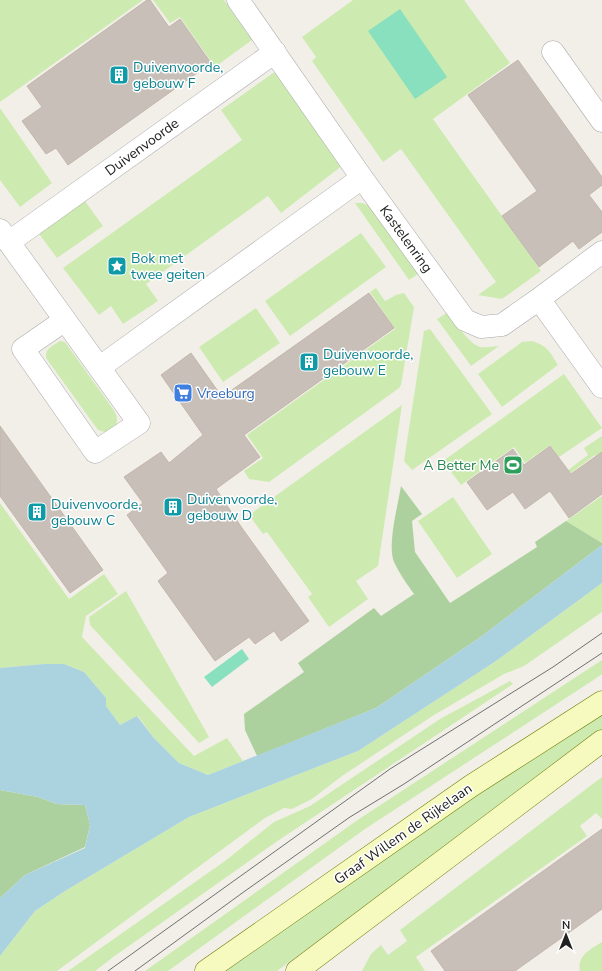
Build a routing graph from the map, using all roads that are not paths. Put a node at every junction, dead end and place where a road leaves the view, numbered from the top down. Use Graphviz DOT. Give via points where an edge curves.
graph roads {
  1 [pos="238,0"];
  2 [pos="275,52"];
  3 [pos="553,52"];
  4 [pos="602,121"];
  5 [pos="362,178"];
  6 [pos="4,236"];
  7 [pos="602,252"];
  8 [pos="539,299"];
  9 [pos="65,320"];
  10 [pos="100,367"];
  11 [pos="602,387"];
  12 [pos="602,702"];
  13 [pos="602,742"];
  14 [pos="206,971"];
  15 [pos="297,971"];
  1 -- 2 [label="street, Kastelenring"];
  2 -- 5 [label="street, Kastelenring"];
  2 -- 6 [label="street, Duivenvoorde"];
  3 -- 4 [label="street"];
  5 -- 8 [label="street, Kastelenring" via="464,320 481,327 502,325"];
  5 -- 10 [label="street"];
  6 -- 9 [label="street, Duivenvoorde"];
  7 -- 8 [label="street, Kastelenring"];
  8 -- 11 [label="street"];
  9 -- 10 [label="street, Duivenvoorde"];
  9 -- 10 [label="street, Duivenvoorde" via="23,349 95,452 139,423"];
  12 -- 14 [label="street, Graaf Willem de Rijkelaan" via="471,786"];
  13 -- 15 [label="street"];
}
